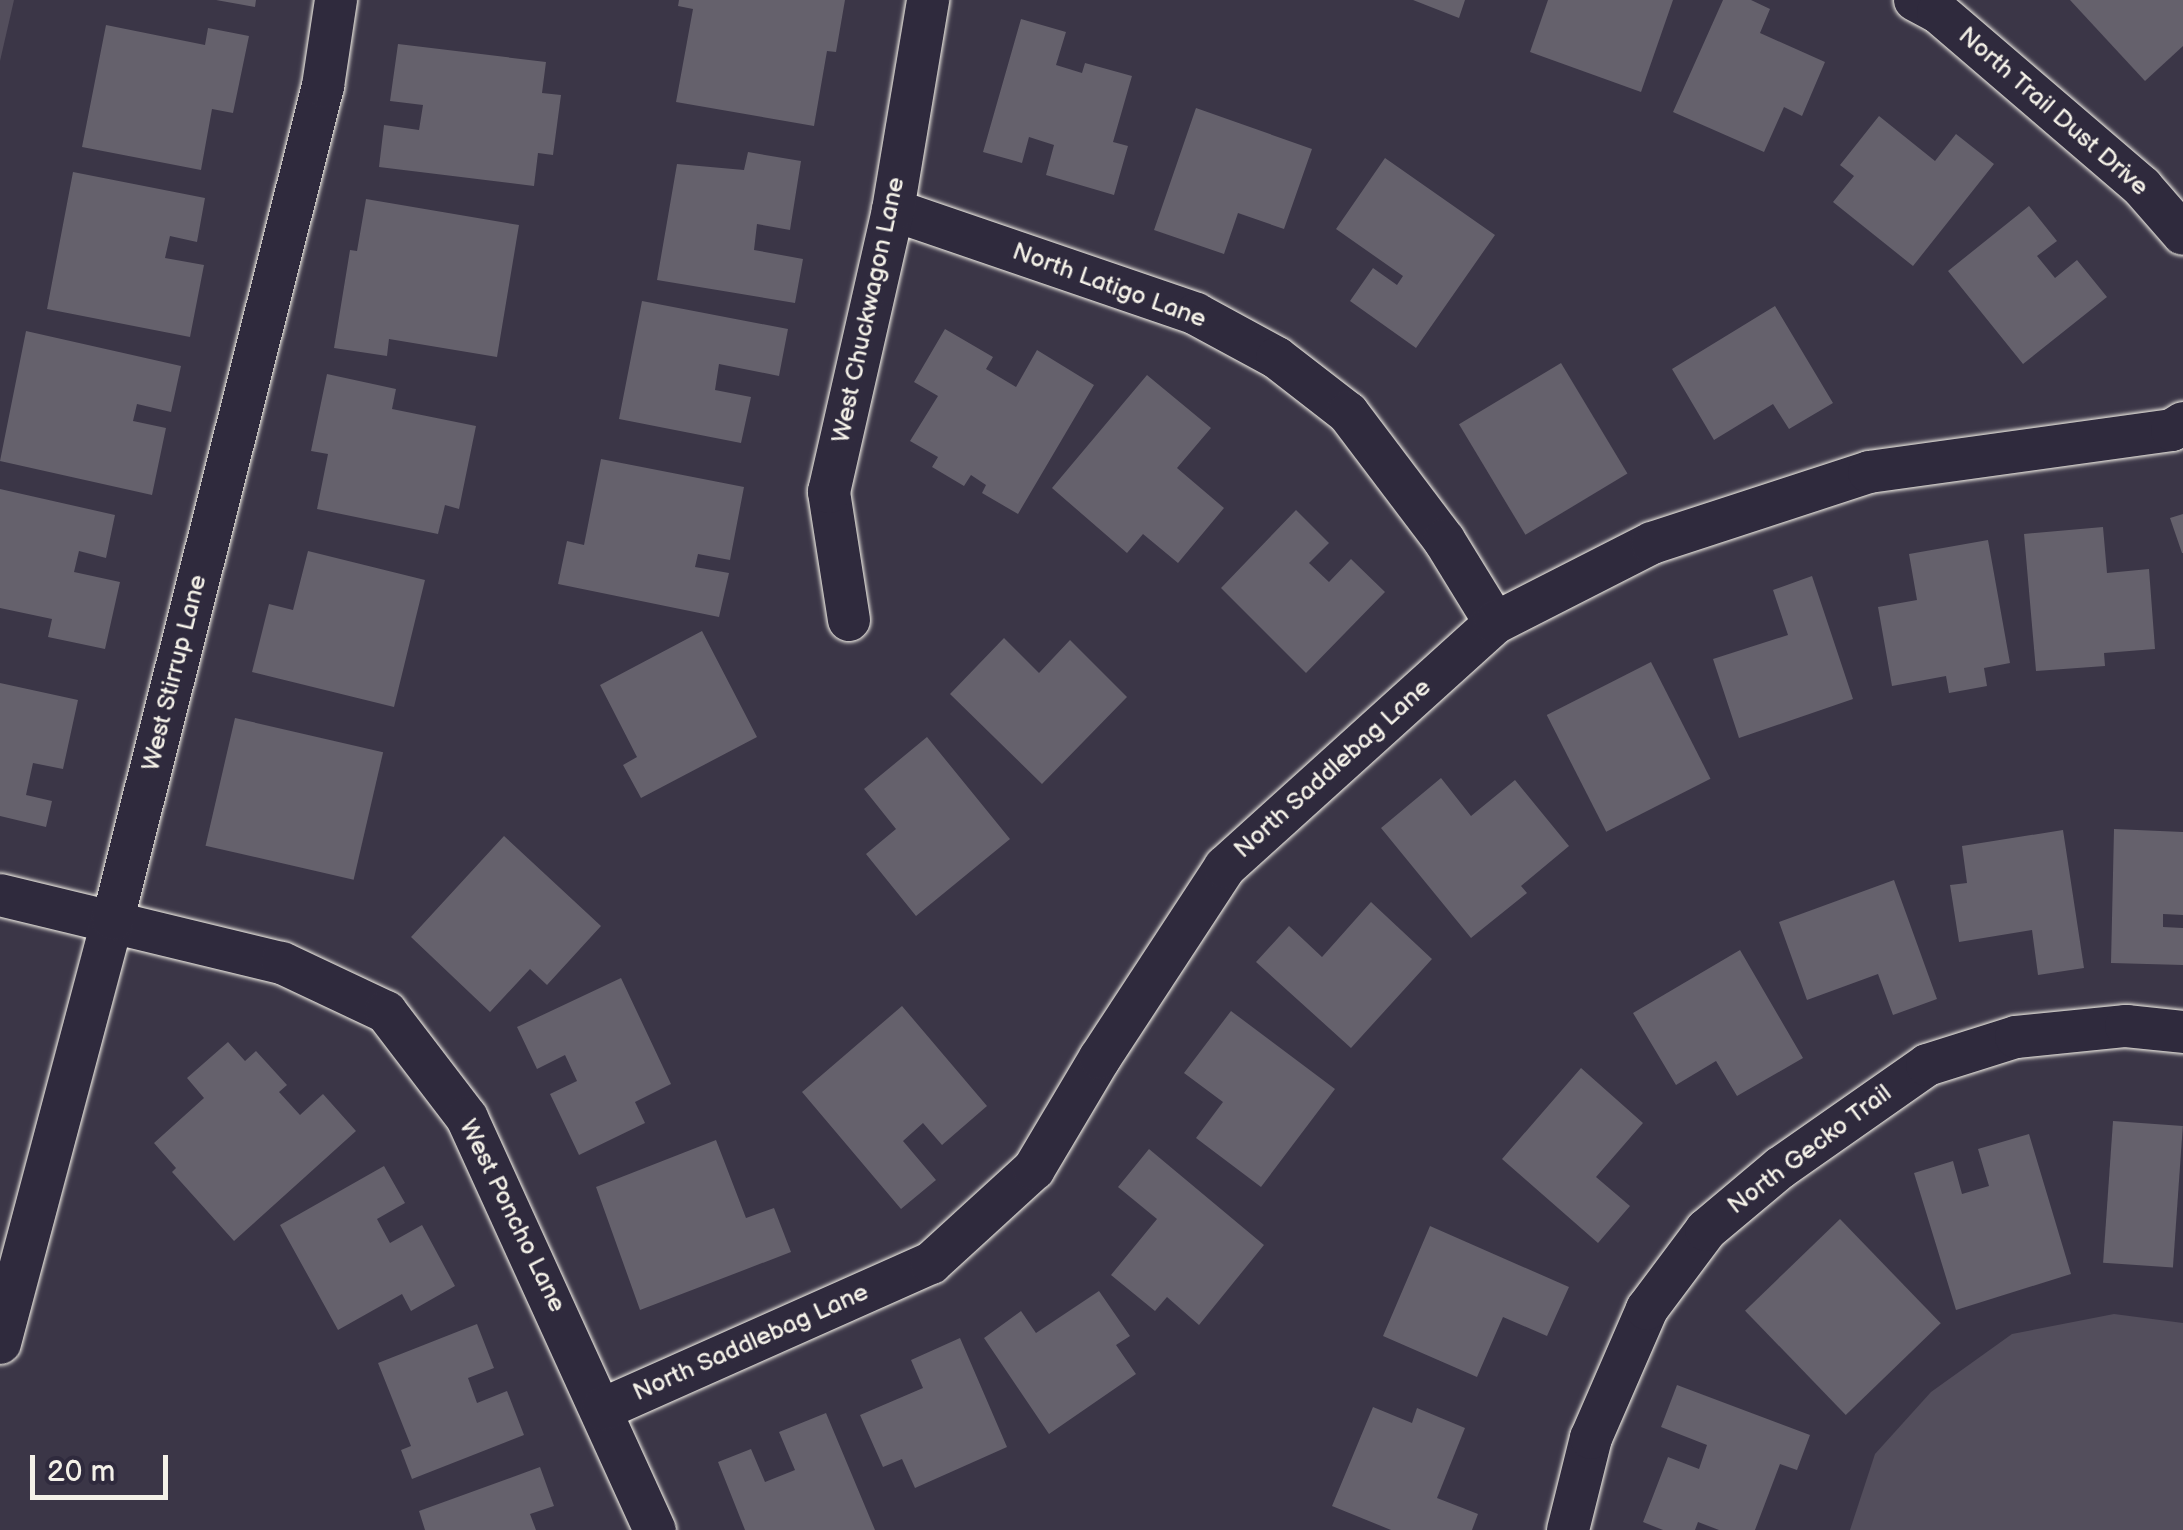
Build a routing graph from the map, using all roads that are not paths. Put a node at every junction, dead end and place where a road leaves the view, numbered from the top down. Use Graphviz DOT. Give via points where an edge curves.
graph roads {
  1 [pos="336,0"];
  2 [pos="928,0"];
  3 [pos="1915,0"];
  4 [pos="893,210"];
  5 [pos="2183,234"];
  6 [pos="2183,423"];
  7 [pos="849,620"];
  8 [pos="1495,623"];
  9 [pos="0,895"];
  10 [pos="112,919"];
  11 [pos="2183,1032"];
  12 [pos="0,1343"];
  13 [pos="603,1409"];
  14 [pos="655,1530"];
  15 [pos="1568,1530"];
  1 -- 10 [label="street, West Stirrup Lane" via="323,86"];
  2 -- 4 [label="street, West Chuckwagon Lane"];
  3 -- 5 [label="street, North Trail Dust Drive" via="1938,12 2142,188"];
  4 -- 7 [label="street, West Chuckwagon Lane" via="828,492"];
  4 -- 8 [label="street, North Latigo Lane" via="1196,314 1277,358 1348,413 1444,540"];
  6 -- 8 [label="street, North Saddlebag Lane" via="2172,430 1868,472 1652,543"];
  8 -- 13 [label="street, North Saddlebag Lane" via="1225,867 1034,1170 931,1263"];
  9 -- 10 [label="street, West Poncho Lane"];
  10 -- 12 [label="street, West Stirrup Lane"];
  10 -- 13 [label="street, West Poncho Lane" via="282,963 386,1012 467,1118"];
  11 -- 15 [label="street, North Gecko Trail" via="2126,1026 2016,1037 1927,1065 1780,1168 1706,1230 1647,1309 1590,1438"];
  13 -- 14 [label="street, West Poncho Lane"];
}
